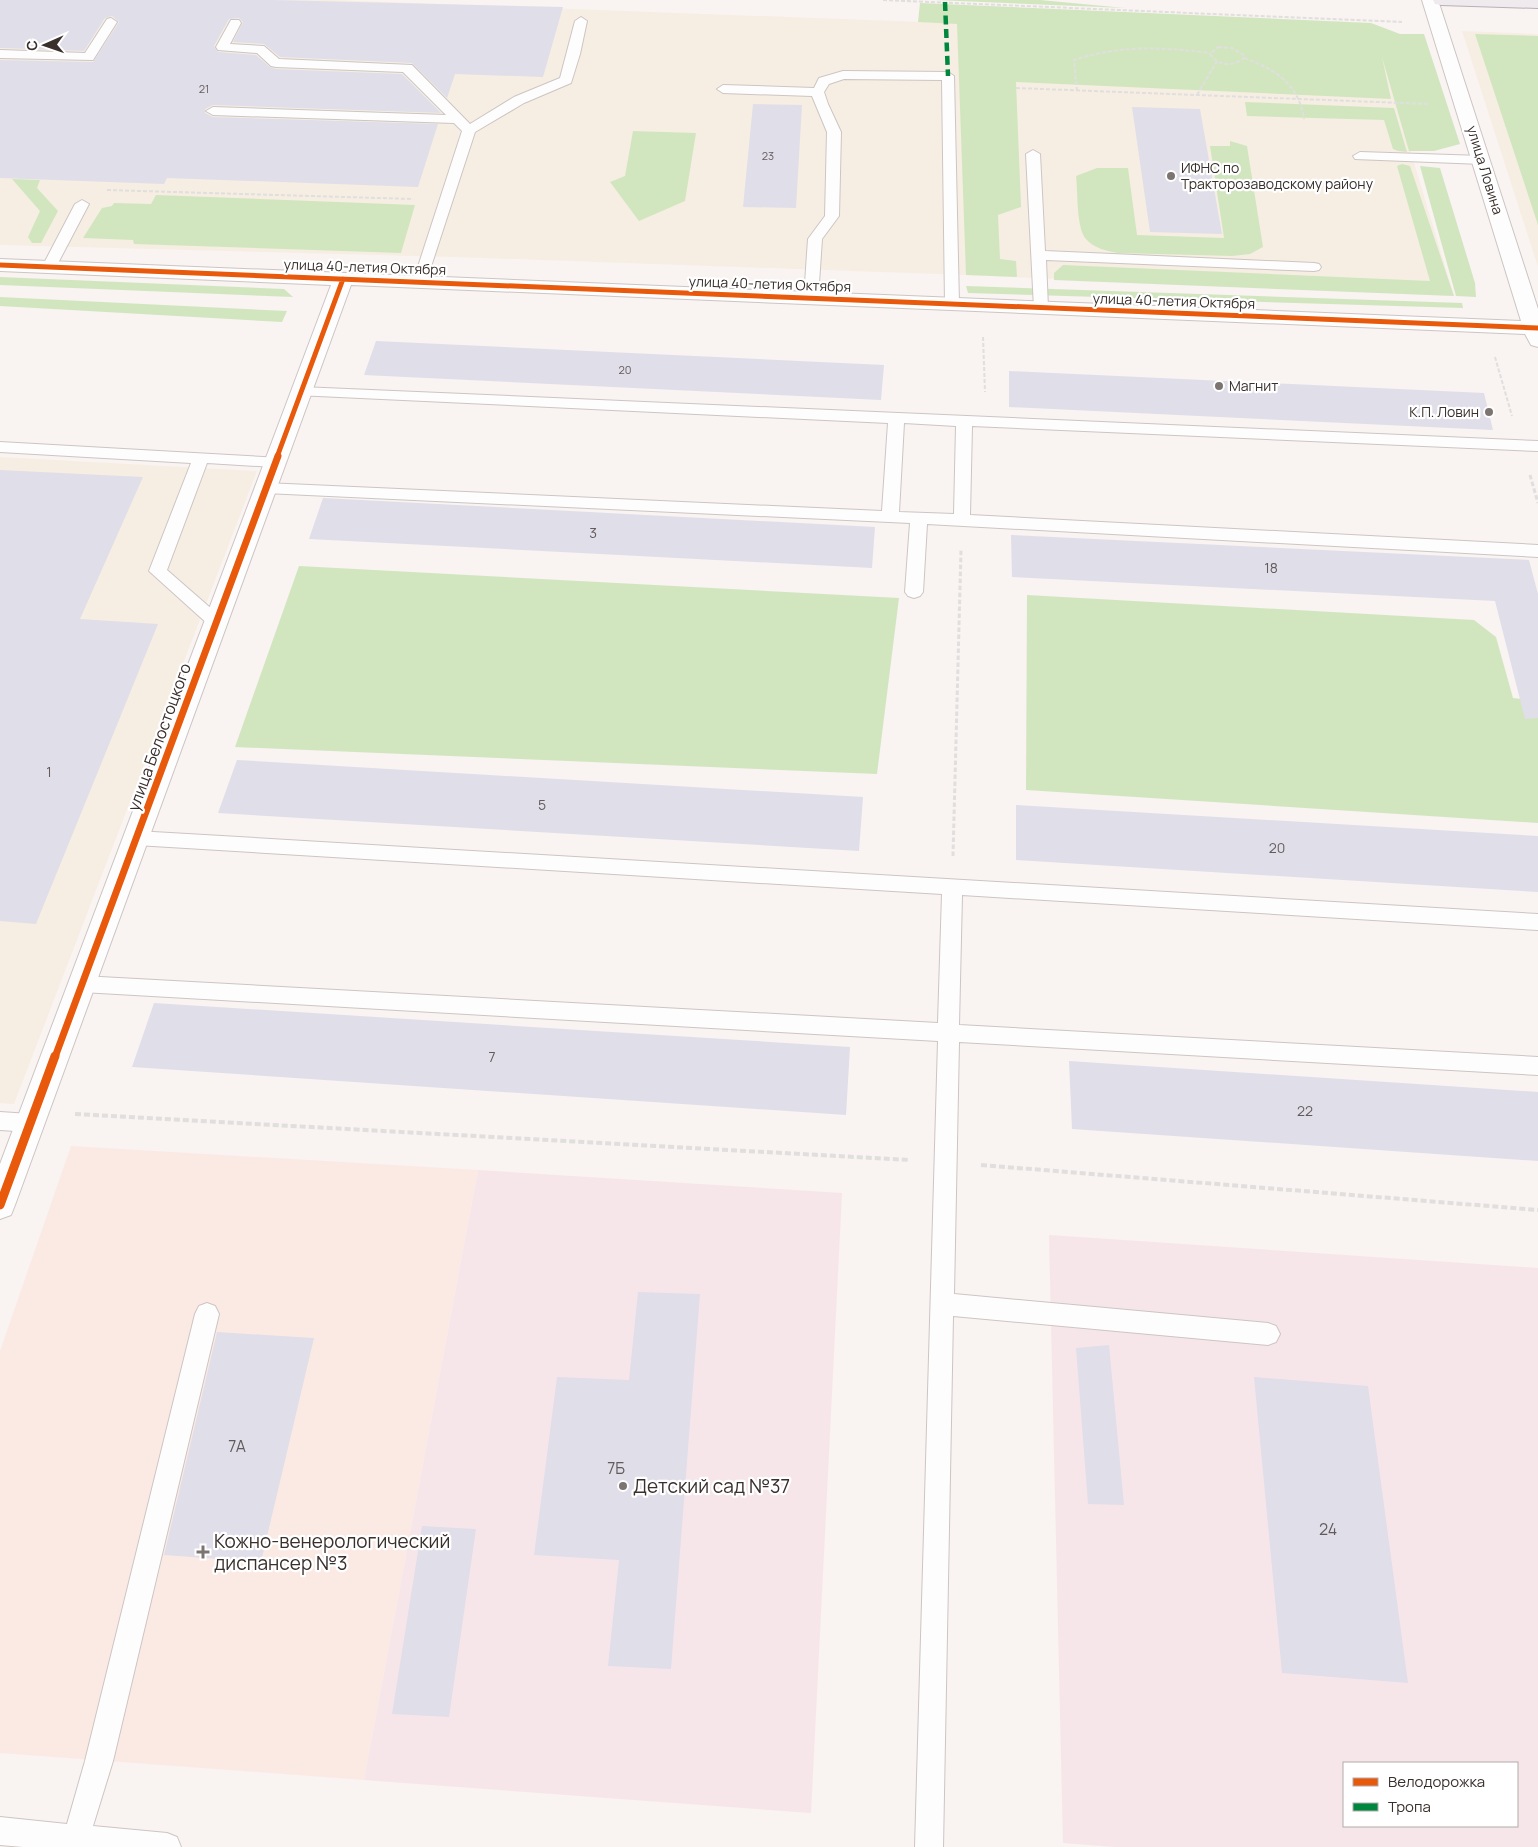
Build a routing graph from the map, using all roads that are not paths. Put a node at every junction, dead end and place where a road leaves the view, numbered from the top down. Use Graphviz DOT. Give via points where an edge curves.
graph roads {
  1 [pos="1430,0"];
  2 [pos="1441,0"];
  3 [pos="1538,4"];
  4 [pos="581,21"];
  5 [pos="111,22"];
  6 [pos="235,23"];
  7 [pos="0,54"];
  8 [pos="723,89"];
  9 [pos="818,92"];
  10 [pos="213,111"];
  11 [pos="458,119"];
  12 [pos="469,130"];
  13 [pos="1033,154"];
  14 [pos="1360,156"];
  15 [pos="1482,160"];
  16 [pos="82,204"];
  17 [pos="1038,255"];
  18 [pos="0,264"];
  19 [pos="50,267"];
  20 [pos="1314,267"];
  21 [pos="343,279"];
  22 [pos="420,282"];
  23 [pos="811,298"];
  24 [pos="952,304"];
  25 [pos="1041,308"];
  26 [pos="1537,332"];
  27 [pos="301,392"];
  28 [pos="896,419"];
  29 [pos="964,422"];
  30 [pos="1538,446"];
  31 [pos="0,448"];
  32 [pos="201,458"];
  33 [pos="275,462"];
  34 [pos="265,488"];
  35 [pos="890,517"];
  36 [pos="919,518"];
  37 [pos="962,520"];
  38 [pos="1538,551"];
  39 [pos="914,592"];
  40 [pos="216,622"];
  41 [pos="136,838"];
  42 [pos="952,887"];
  43 [pos="1538,922"];
  44 [pos="82,984"];
  45 [pos="949,1032"];
  46 [pos="1538,1066"];
  47 [pos="32,1117"];
  48 [pos="0,1120"];
  49 [pos="0,1205"];
  50 [pos="942,1304"];
  51 [pos="207,1314"];
  52 [pos="1268,1334"];
  53 [pos="0,1831"];
  54 [pos="76,1838"];
  55 [pos="167,1847"];
  56 [pos="929,1847"];
  1 -- 15 [label="street, улица Ловина"];
  2 -- 3 [label="main road"];
  4 -- 12 [label="lane" via="566,80 519,100"];
  5 -- 7 [label="lane" via="89,57"];
  6 -- 11 [label="lane" via="222,48 260,49 276,62 407,68"];
  8 -- 9 [label="lane"];
  9 -- 23 [label="lane" via="834,132 832,216 815,239"];
  9 -- 24 [label="lane" via="824,81 843,75 948,76"];
  10 -- 11 [label="lane"];
  11 -- 12 [label="lane"];
  12 -- 22 [label="lane"];
  13 -- 17 [label="lane"];
  14 -- 15 [label="lane"];
  15 -- 26 [label="street, улица Ловина"];
  16 -- 19 [label="lane"];
  17 -- 20 [label="lane"];
  17 -- 25 [label="lane"];
  18 -- 19 [label="street, улица 40-летия Октября"];
  19 -- 21 [label="street, улица 40-летия Октября"];
  21 -- 22 [label="street, улица 40-летия Октября"];
  21 -- 27 [label="street, улица Белостоцкого"];
  22 -- 23 [label="street, улица 40-летия Октября"];
  23 -- 24 [label="street, улица 40-летия Октября"];
  24 -- 25 [label="street, улица 40-летия Октября"];
  25 -- 26 [label="street, улица 40-летия Октября"];
  27 -- 28 [label="lane"];
  27 -- 33 [label="street, улица Белостоцкого"];
  28 -- 29 [label="lane"];
  28 -- 35 [label="lane"];
  29 -- 30 [label="lane"];
  29 -- 37 [label="lane"];
  31 -- 32 [label="lane"];
  32 -- 33 [label="lane"];
  32 -- 40 [label="lane" via="158,571"];
  33 -- 34 [label="street, улица Белостоцкого"];
  34 -- 35 [label="lane"];
  34 -- 40 [label="street, улица Белостоцкого"];
  35 -- 36 [label="lane"];
  36 -- 37 [label="lane"];
  36 -- 39 [label="lane"];
  37 -- 38 [label="lane"];
  40 -- 41 [label="street, улица Белостоцкого"];
  41 -- 42 [label="lane"];
  41 -- 44 [label="street, улица Белостоцкого"];
  42 -- 43 [label="lane"];
  42 -- 45 [label="lane"];
  44 -- 45 [label="lane"];
  44 -- 47 [label="street, улица Белостоцкого"];
  45 -- 46 [label="lane"];
  45 -- 50 [label="lane"];
  47 -- 48 [label="lane"];
  47 -- 49 [label="street, улица Белостоцкого"];
  50 -- 52 [label="lane"];
  50 -- 56 [label="lane"];
  51 -- 54 [label="lane" via="99,1760"];
  53 -- 54 [label="lane"];
  54 -- 55 [label="lane"];
}
